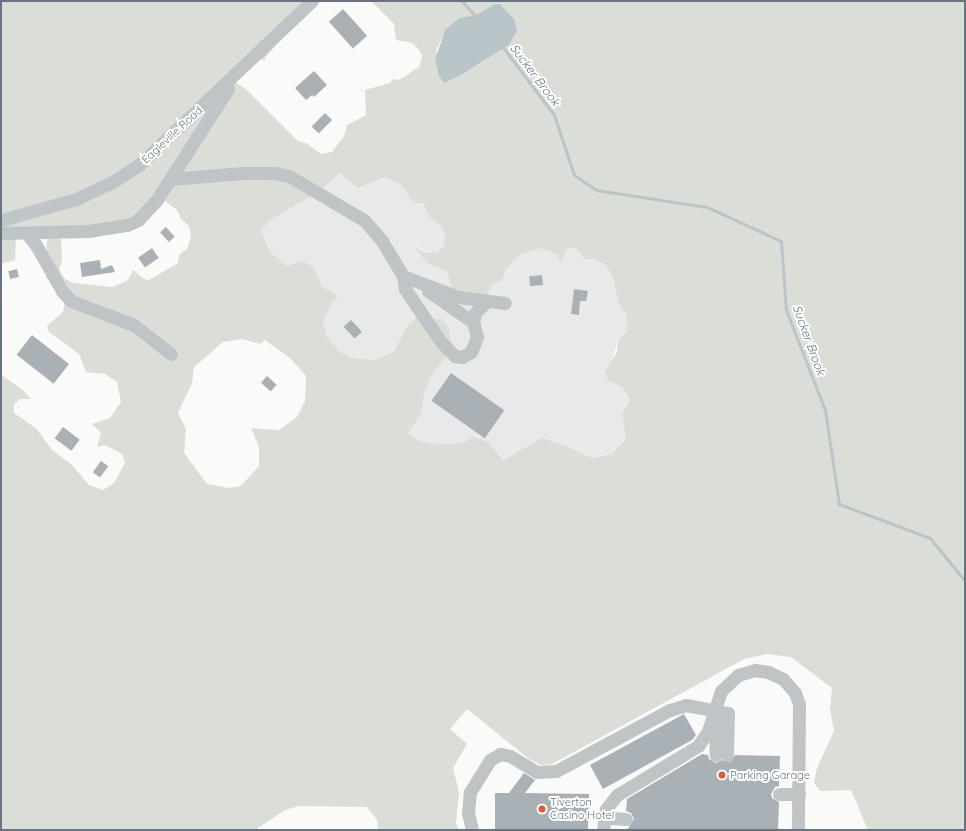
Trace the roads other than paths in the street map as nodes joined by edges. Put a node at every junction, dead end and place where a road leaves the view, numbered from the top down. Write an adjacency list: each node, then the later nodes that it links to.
1 (312, 1): 2 (street, Eagleville Road)
2 (240, 70): 3 (street); 4 (street, Eagleville Road)
3 (170, 179): 6 (street); 7 (street)
4 (1, 220)
5 (1, 232): 6 (street)
6 (27, 234): 12 (street)
7 (403, 276): 8 (street); 11 (street)
8 (420, 284): 9 (street); 11 (street)
9 (487, 301): 10 (street); 11 (street)
10 (505, 303)
11 (473, 322)
12 (171, 354)
13 (714, 711): 14 (street); 16 (street); 17 (street); 20 (street)
14 (722, 755)
15 (779, 794): 16 (street)
16 (799, 794): 22 (street)
17 (617, 796): 19 (street); 21 (street)
18 (626, 819): 19 (street)
19 (612, 824)
20 (472, 830)
21 (603, 830)
22 (798, 830)

